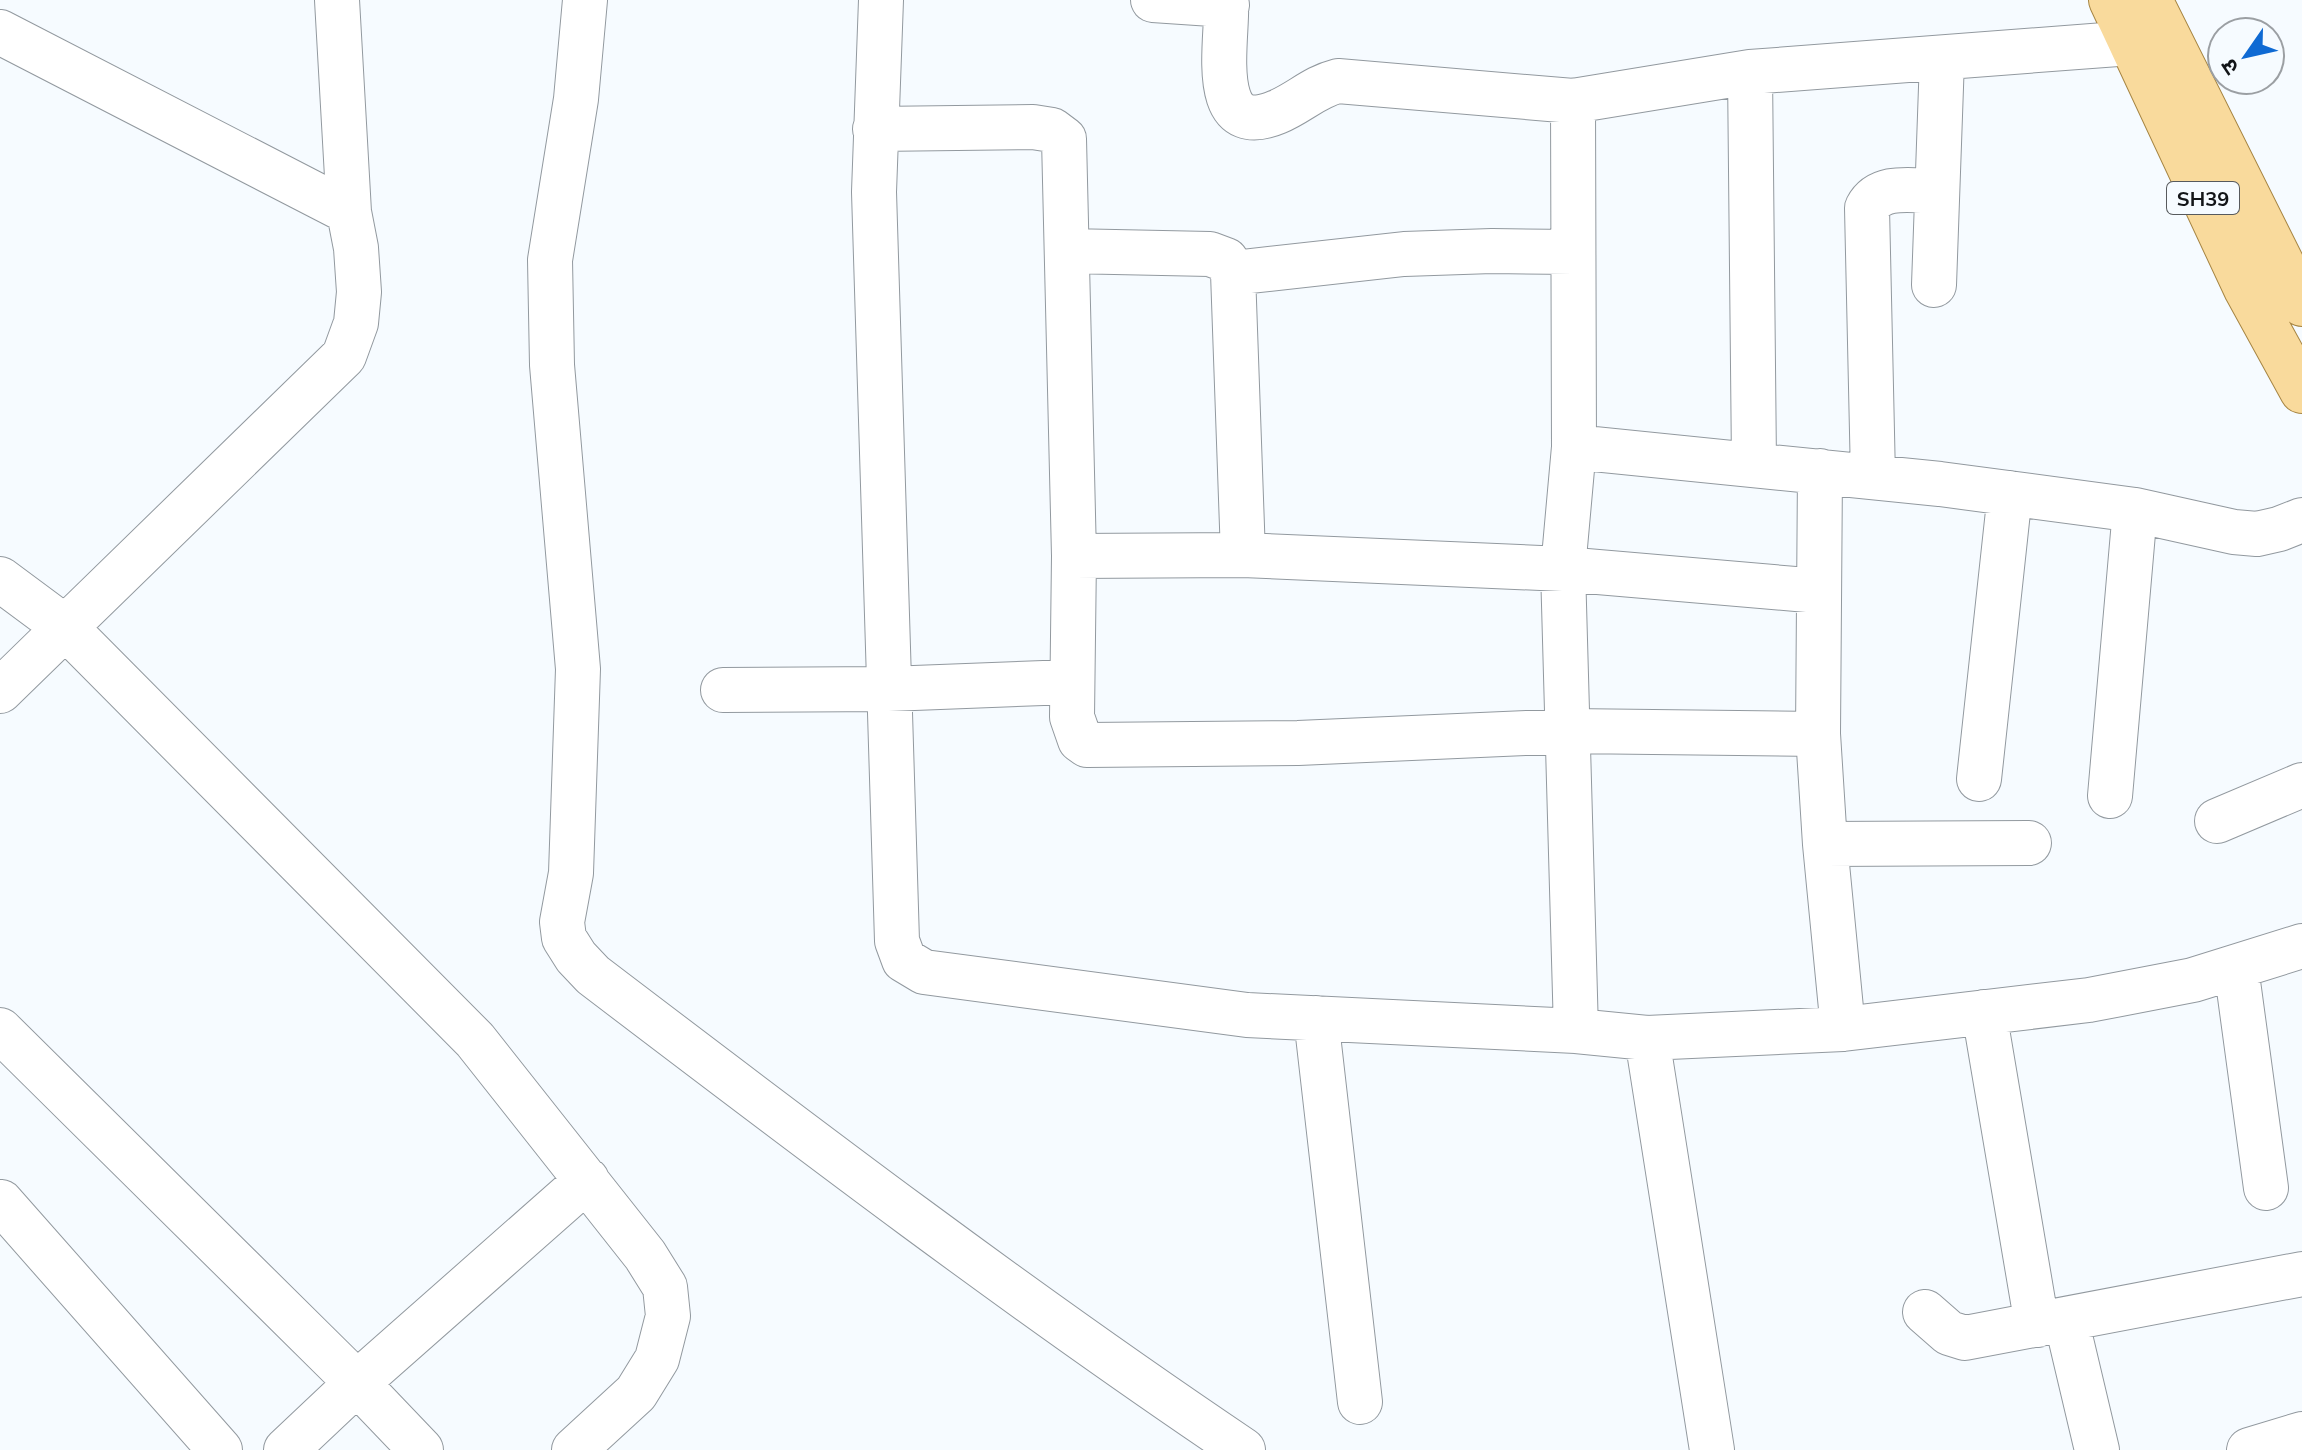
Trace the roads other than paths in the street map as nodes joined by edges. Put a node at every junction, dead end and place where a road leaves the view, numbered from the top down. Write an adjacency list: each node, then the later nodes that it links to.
1 (337, 0): 15 (street)
2 (585, 0): 68 (street)
3 (881, 0): 13 (street)
4 (1153, 0): 7 (street)
5 (2111, 0): 9 (main road, SH39)
6 (2150, 0): 19 (main road, SH39)
7 (1227, 3): 12 (street)
8 (0, 32): 15 (street)
9 (2131, 43): 10 (street); 21 (main road, SH39)
10 (1942, 59): 11 (street); 14 (street)
11 (1750, 72): 12 (street); 23 (street)
12 (1573, 101): 17 (street)
13 (875, 129): 16 (street); 36 (street)
14 (1937, 191): 20 (street); 25 (street)
15 (349, 212): 34 (street)
16 (1067, 251): 18 (street); 30 (street)
17 (1573, 252): 18 (street); 22 (street)
18 (1233, 273): 29 (street)
19 (2297, 283)
20 (1934, 285)
21 (2302, 391)
22 (1574, 447): 23 (street); 31 (street)
23 (1754, 464): 24 (street)
24 (1820, 471): 25 (street); 33 (street)
25 (1873, 477): 26 (street)
26 (2010, 493): 27 (street); 41 (street)
27 (2135, 510): 28 (street); 43 (street)
28 (2302, 520)
29 (1243, 555): 30 (street); 31 (street)
30 (1074, 556): 35 (street)
31 (1563, 569): 33 (street); 39 (street)
32 (0, 579): 34 (street)
33 (1819, 591): 40 (street)
34 (66, 628): 38 (street); 55 (street)
35 (1071, 682): 36 (street); 39 (street)
36 (888, 689): 37 (street); 50 (street)
37 (723, 690)
38 (0, 691)
39 (1569, 731): 40 (street); 53 (street)
40 (1818, 734): 46 (street)
41 (1979, 779)
42 (2302, 785): 44 (street)
43 (2110, 796)
44 (2217, 821)
45 (2029, 843): 46 (street)
46 (1825, 844): 51 (street)
47 (2302, 946): 48 (street)
48 (2236, 967): 49 (street); 56 (street)
49 (1984, 1012): 51 (street); 60 (street)
50 (1316, 1018): 53 (street); 62 (street)
51 (1843, 1029): 54 (street)
52 (0, 1030): 61 (street)
53 (1576, 1031): 54 (street)
54 (1647, 1038): 69 (street)
55 (587, 1180): 61 (street); 67 (street)
56 (2266, 1188)
57 (0, 1202): 64 (street)
58 (2300, 1282): 60 (street)
59 (1925, 1312): 60 (street)
60 (2051, 1322): 70 (street)
61 (357, 1383): 65 (street); 66 (street)
62 (1360, 1402)
63 (2302, 1434): 71 (street)
64 (220, 1450)
65 (286, 1450)
66 (421, 1450)
67 (574, 1450)
68 (1243, 1450)
69 (1712, 1450)
70 (2097, 1450)
71 (2249, 1450)

